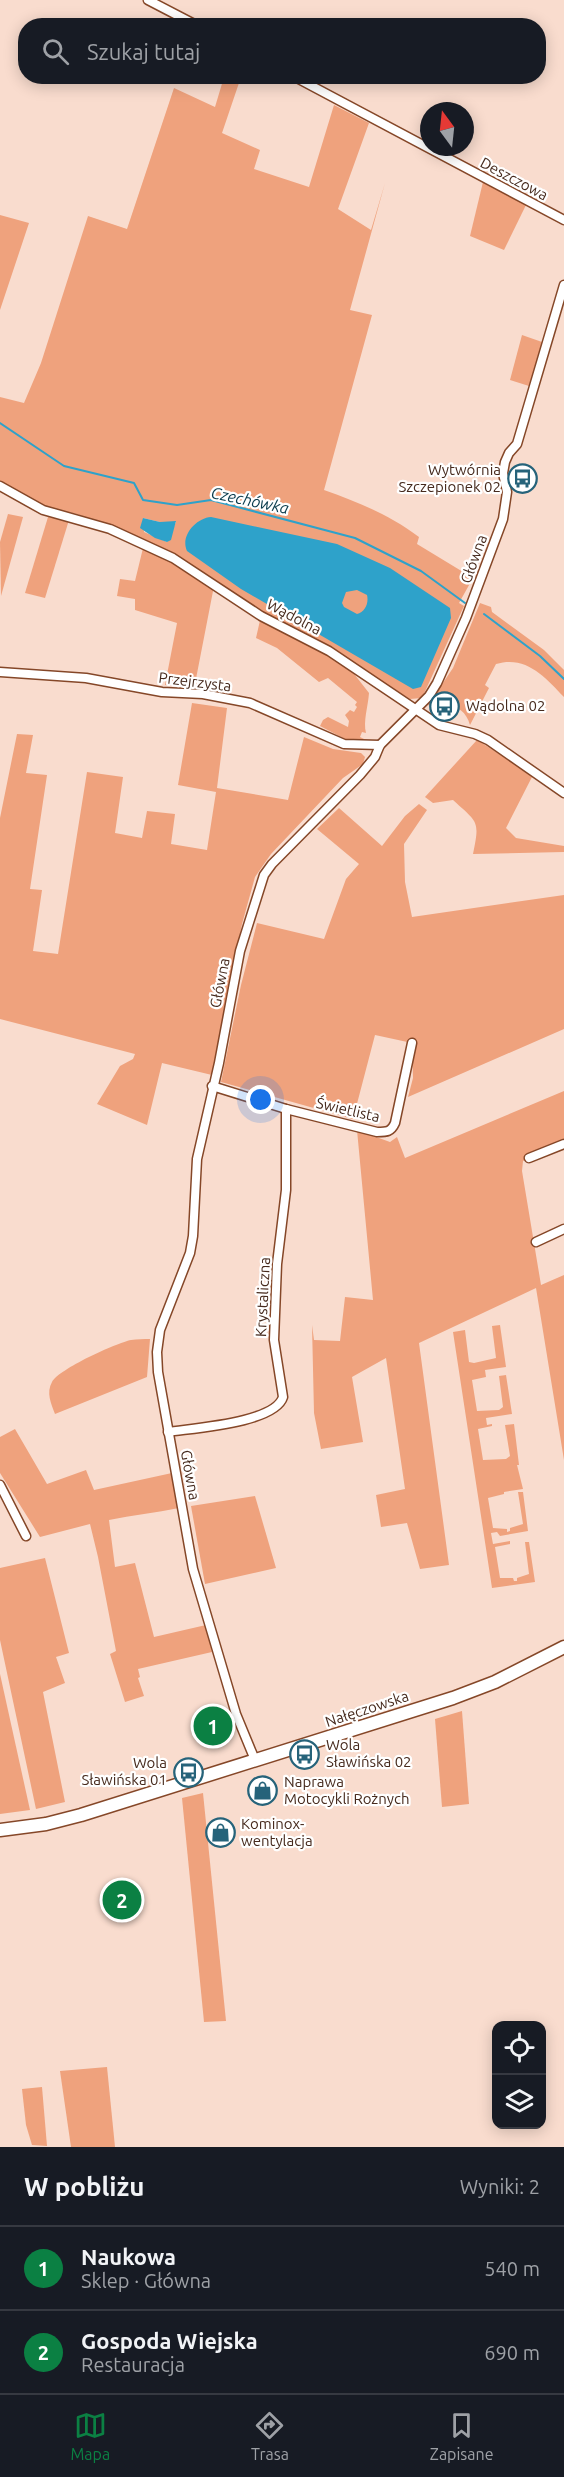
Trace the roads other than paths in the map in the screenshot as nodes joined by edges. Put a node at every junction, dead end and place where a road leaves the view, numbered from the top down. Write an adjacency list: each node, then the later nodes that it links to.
1 (148, 0): 2 (street)
2 (183, 18)
3 (307, 84): 4 (street, Deszczowa)
4 (564, 220)
5 (564, 285): 8 (street, Główna)
6 (0, 486): 8 (street, Wądolna)
7 (0, 672): 9 (street, Przejrzysta)
8 (416, 710): 9 (street, Główna); 10 (street, Wądolna)
9 (380, 745): 12 (street, Główna)
10 (564, 793)
11 (412, 1043): 13 (street, Świetlista)
12 (213, 1086): 13 (street, Świetlista); 18 (street, Główna)
13 (286, 1109): 18 (street, Krystaliczna)
14 (564, 1144): 15 (street)
15 (530, 1158)
16 (564, 1229): 17 (street)
17 (536, 1242)
18 (168, 1432): 22 (street, Główna)
19 (0, 1485): 20 (street)
20 (26, 1536)
21 (564, 1647): 22 (main road, Nałęczowska)
22 (255, 1760): 23 (main road, Nałęczowska)
23 (0, 1830)

